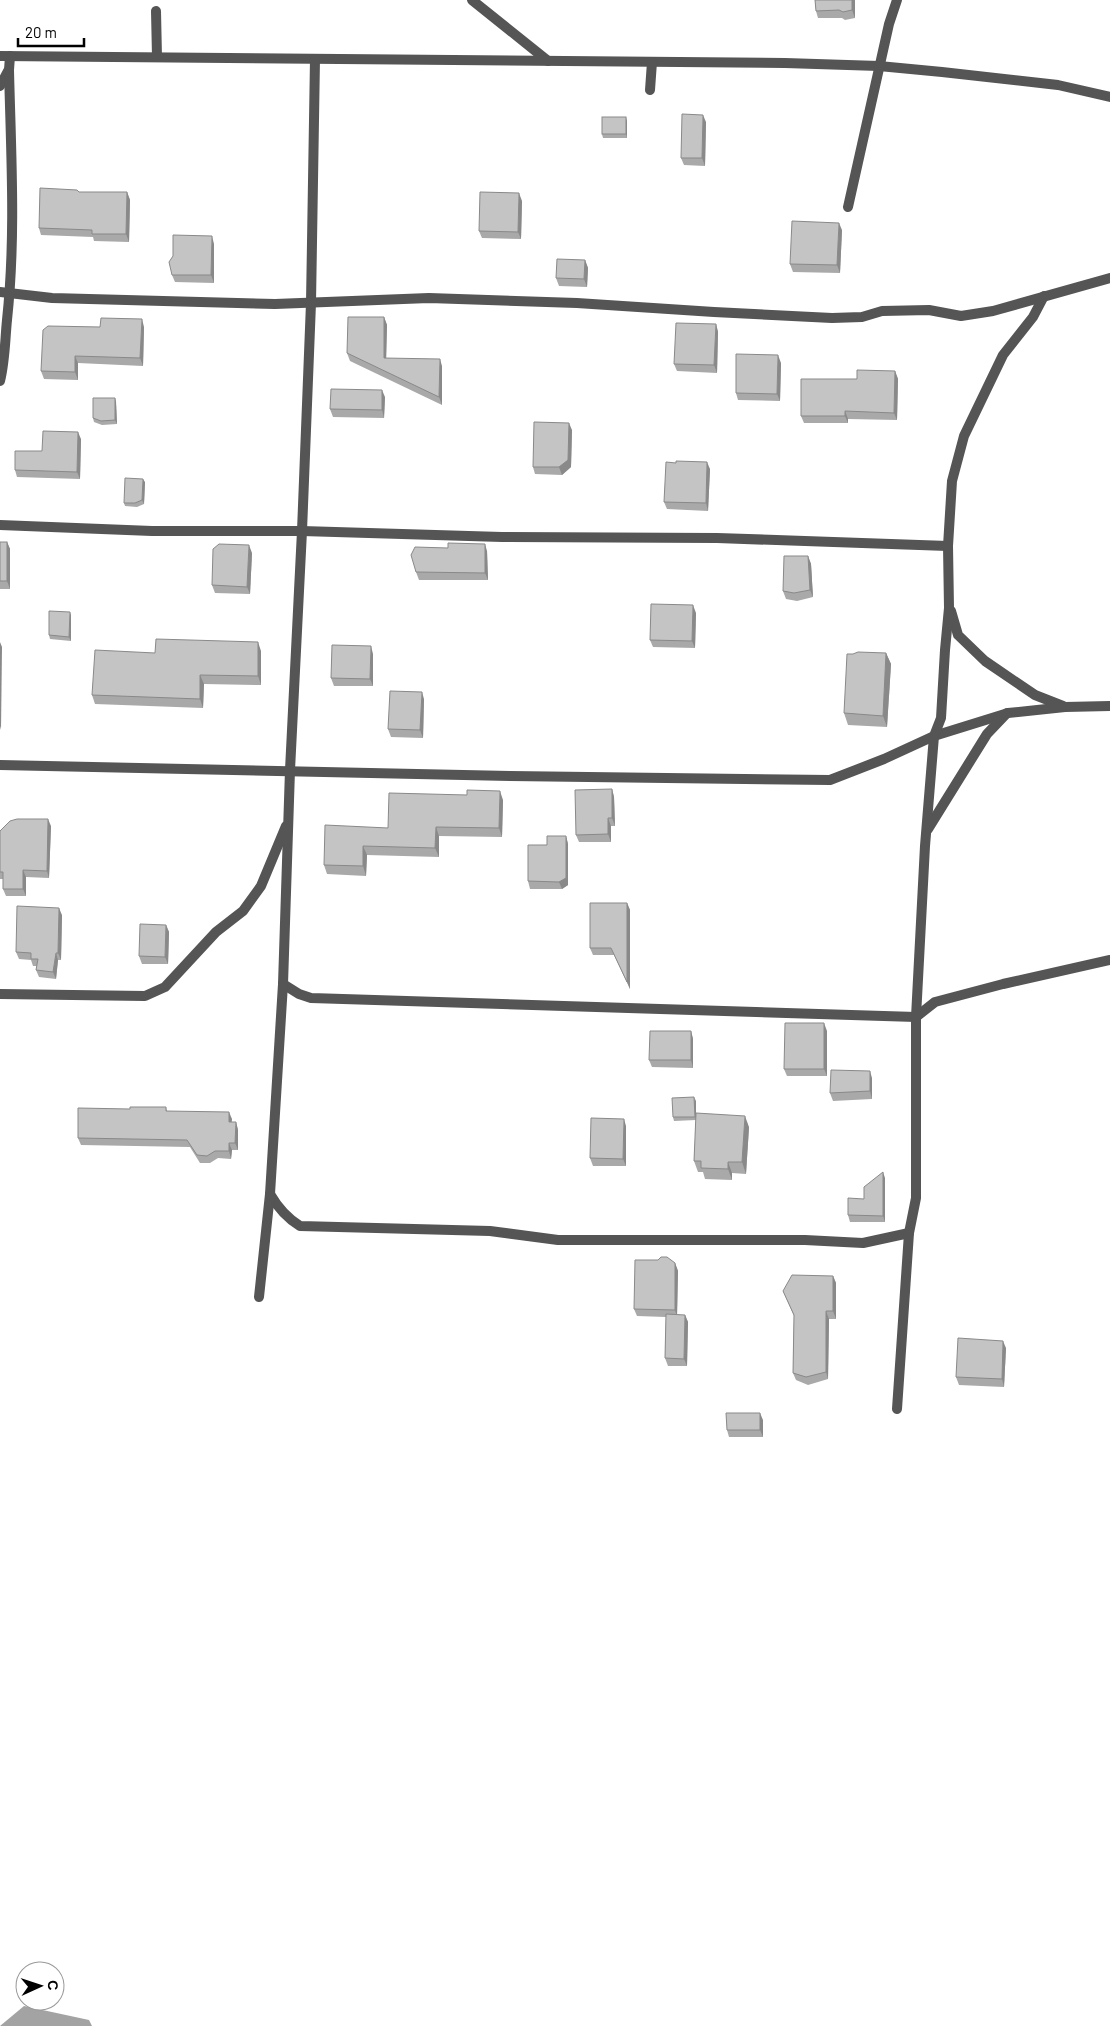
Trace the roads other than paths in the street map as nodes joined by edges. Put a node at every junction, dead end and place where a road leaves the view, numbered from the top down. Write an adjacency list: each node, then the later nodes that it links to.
1 (472, 0): 7 (street)
2 (897, 0): 9 (street)
3 (156, 11): 5 (street)
4 (5, 56): 5 (street); 10 (street)
5 (157, 57): 6 (street)
6 (315, 59): 7 (street); 18 (street)
7 (548, 61): 8 (street)
8 (652, 62): 9 (street); 12 (street)
9 (879, 66): 13 (street); 14 (street)
10 (9, 70): 11 (street); 16 (street)
11 (0, 86)
12 (650, 90)
13 (1110, 97)
14 (848, 206)
15 (1110, 278): 17 (street)
16 (5, 292): 18 (street); 19 (street)
17 (1044, 296): 18 (street); 23 (street)
18 (311, 302): 22 (street)
19 (0, 381)
20 (0, 516): 21 (street)
21 (0, 525): 22 (street)
22 (302, 531): 23 (street); 30 (street)
23 (948, 546): 24 (street)
24 (950, 608): 26 (street); 28 (street)
25 (1110, 706): 26 (street)
26 (1065, 707): 27 (street)
27 (1008, 713): 28 (street); 32 (street)
28 (934, 736): 30 (street); 32 (street)
29 (0, 765): 30 (street)
30 (290, 770): 31 (street)
31 (289, 818): 34 (street); 35 (street)
32 (926, 832): 36 (street)
33 (1110, 960): 36 (street)
34 (283, 984): 36 (street); 37 (street)
35 (0, 994)
36 (916, 1017): 38 (street)
37 (270, 1194): 38 (street); 39 (street)
38 (909, 1233): 40 (street)
39 (259, 1297)
40 (897, 1409)

